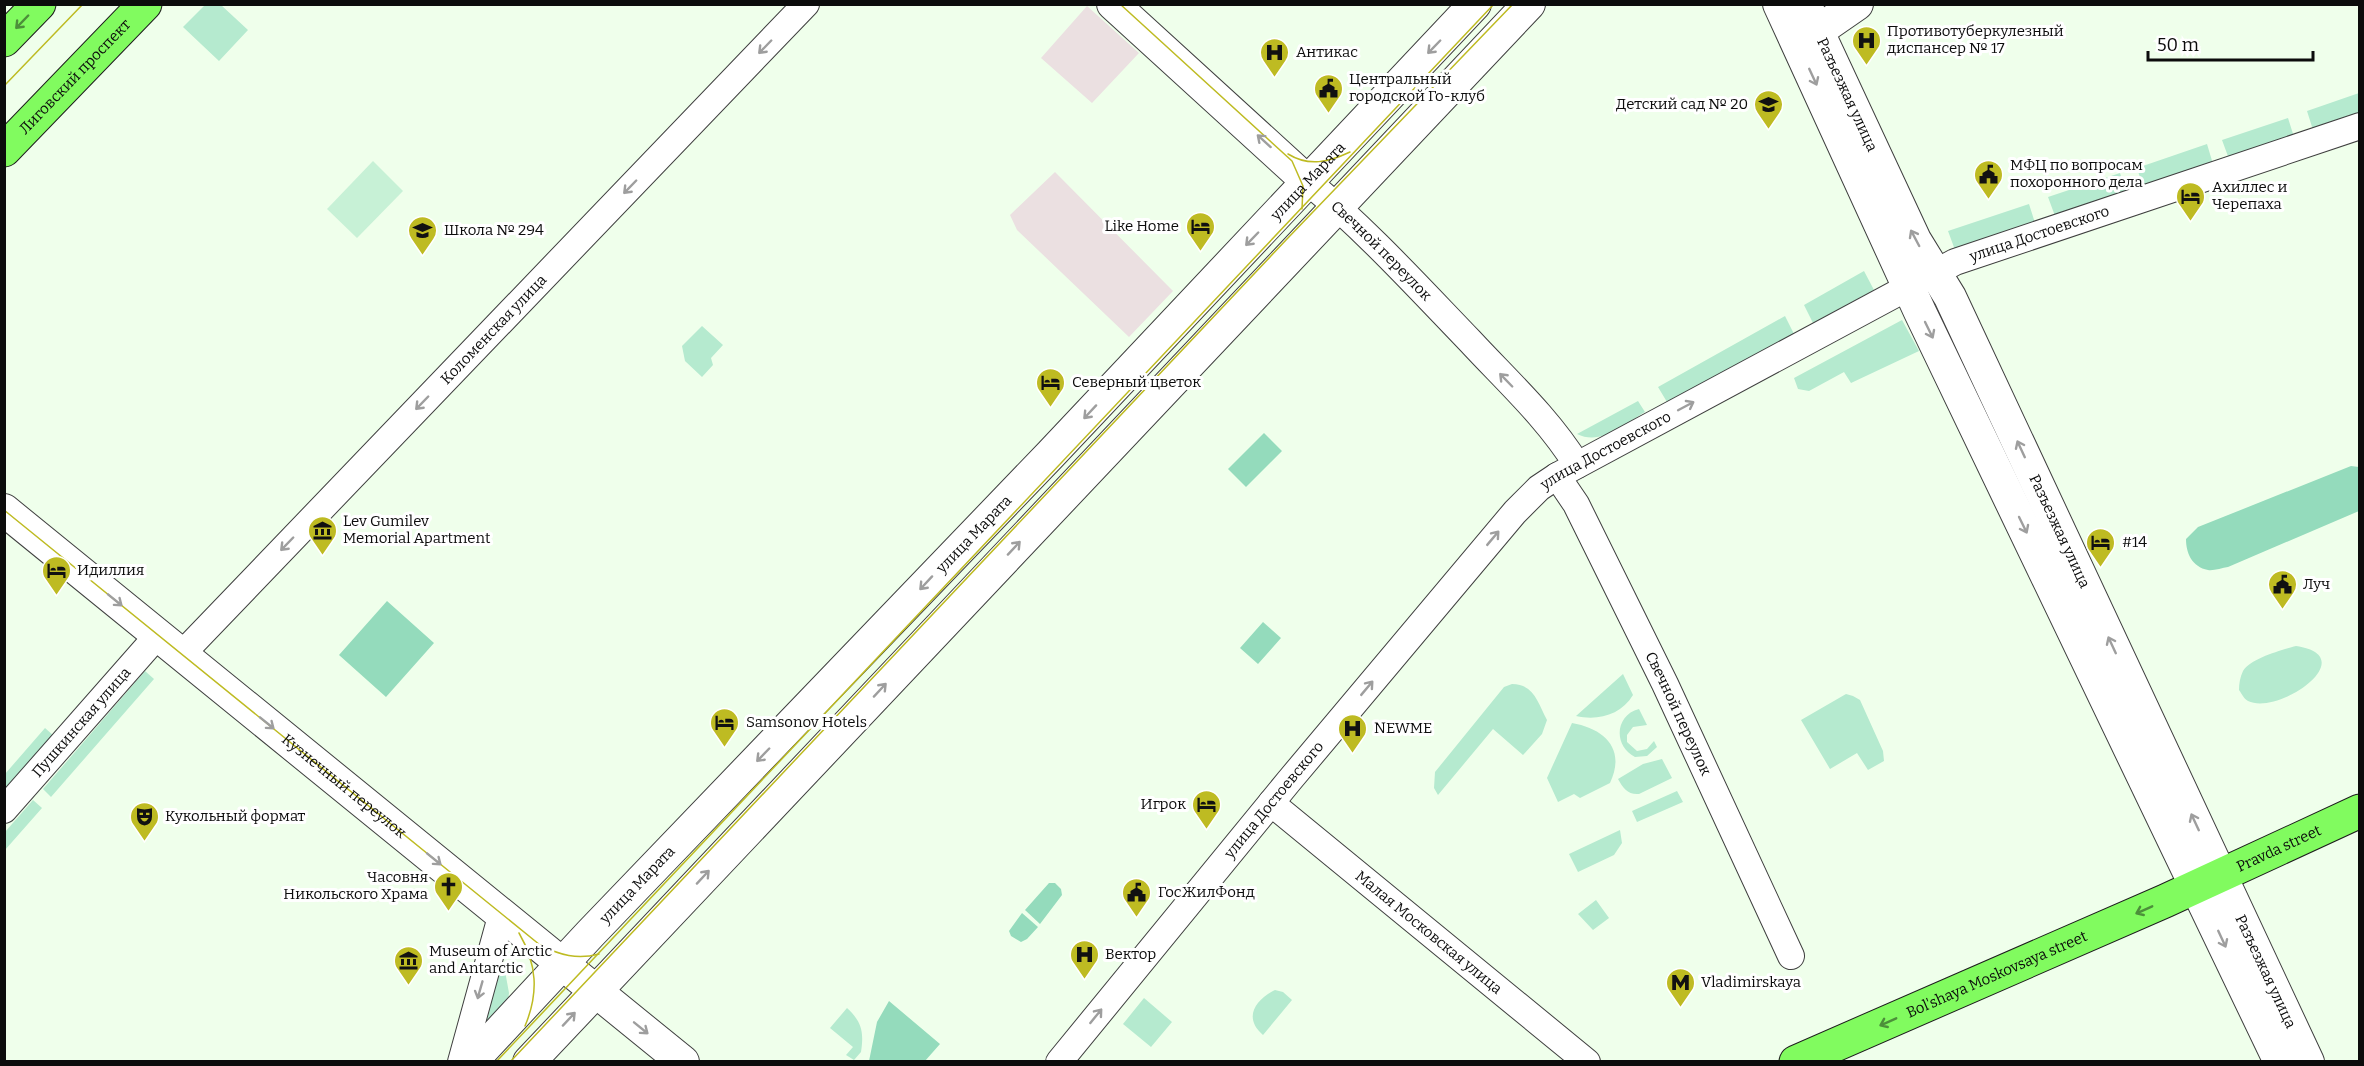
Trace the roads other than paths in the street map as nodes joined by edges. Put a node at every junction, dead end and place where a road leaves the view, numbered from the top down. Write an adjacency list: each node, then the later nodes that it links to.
1 (39, 4): 10 (main road, one-way to 10)
2 (145, 4): 12 (main road, Лиговский проспект)
3 (806, 4): 18 (street, Коломенская улица, one-way to 18)
4 (1113, 4): 13 (street, Свечной переулок, one-way to 4)
5 (1475, 4): 13 (street, улица Марата, one-way to 13)
6 (1529, 4): 14 (street)
7 (1779, 4): 9 (street, Разъезжая улица)
8 (1857, 4): 9 (street)
9 (1806, 25): 15 (street, Разъезжая улица)
10 (4, 40)
11 (2360, 126): 15 (street, улица Достоевского)
12 (4, 150)
13 (1307, 181): 14 (street, Свечной переулок); 25 (street, улица Марата, one-way to 25)
14 (1337, 207): 16 (street, Свечной переулок, one-way to 14); 26 (street, one-way to 14)
15 (1922, 279): 16 (street, улица Достоевского, one-way to 15); 22 (street, Разъезжая улица)
16 (1567, 471): 19 (street, улица Достоевского, one-way to 16); 24 (street, Свечной переулок)
17 (4, 510): 18 (street, Кузнечный переулок, one-way to 18)
18 (170, 644): 20 (street, Пушкинская улица); 23 (street, Кузнечный переулок, one-way to 23)
19 (1271, 803): 31 (street, улица Достоевского, one-way to 19); 32 (street, Малая Московская улица)
20 (4, 810)
21 (2360, 812): 22 (main road, Pravda street)
22 (2208, 880): 33 (main road, Bol'shaya Moskovsaya street, one-way to 33); 34 (street, Разъезжая улица, one-way to 34); 35 (street, Разъезжая улица)
23 (502, 913): 25 (street, Кузнечный переулок); 27 (street, one-way to 27)
24 (1791, 956)
25 (563, 964): 26 (street, Кузнечный переулок); 28 (street, улица Марата)
26 (596, 991): 29 (street, one-way to 26); 30 (street, Кузнечный переулок, one-way to 30)
27 (461, 1062)
28 (471, 1062)
29 (529, 1062)
30 (683, 1062)
31 (1059, 1062)
32 (1587, 1062)
33 (1796, 1062)
34 (2280, 1062)
35 (2308, 1062)

